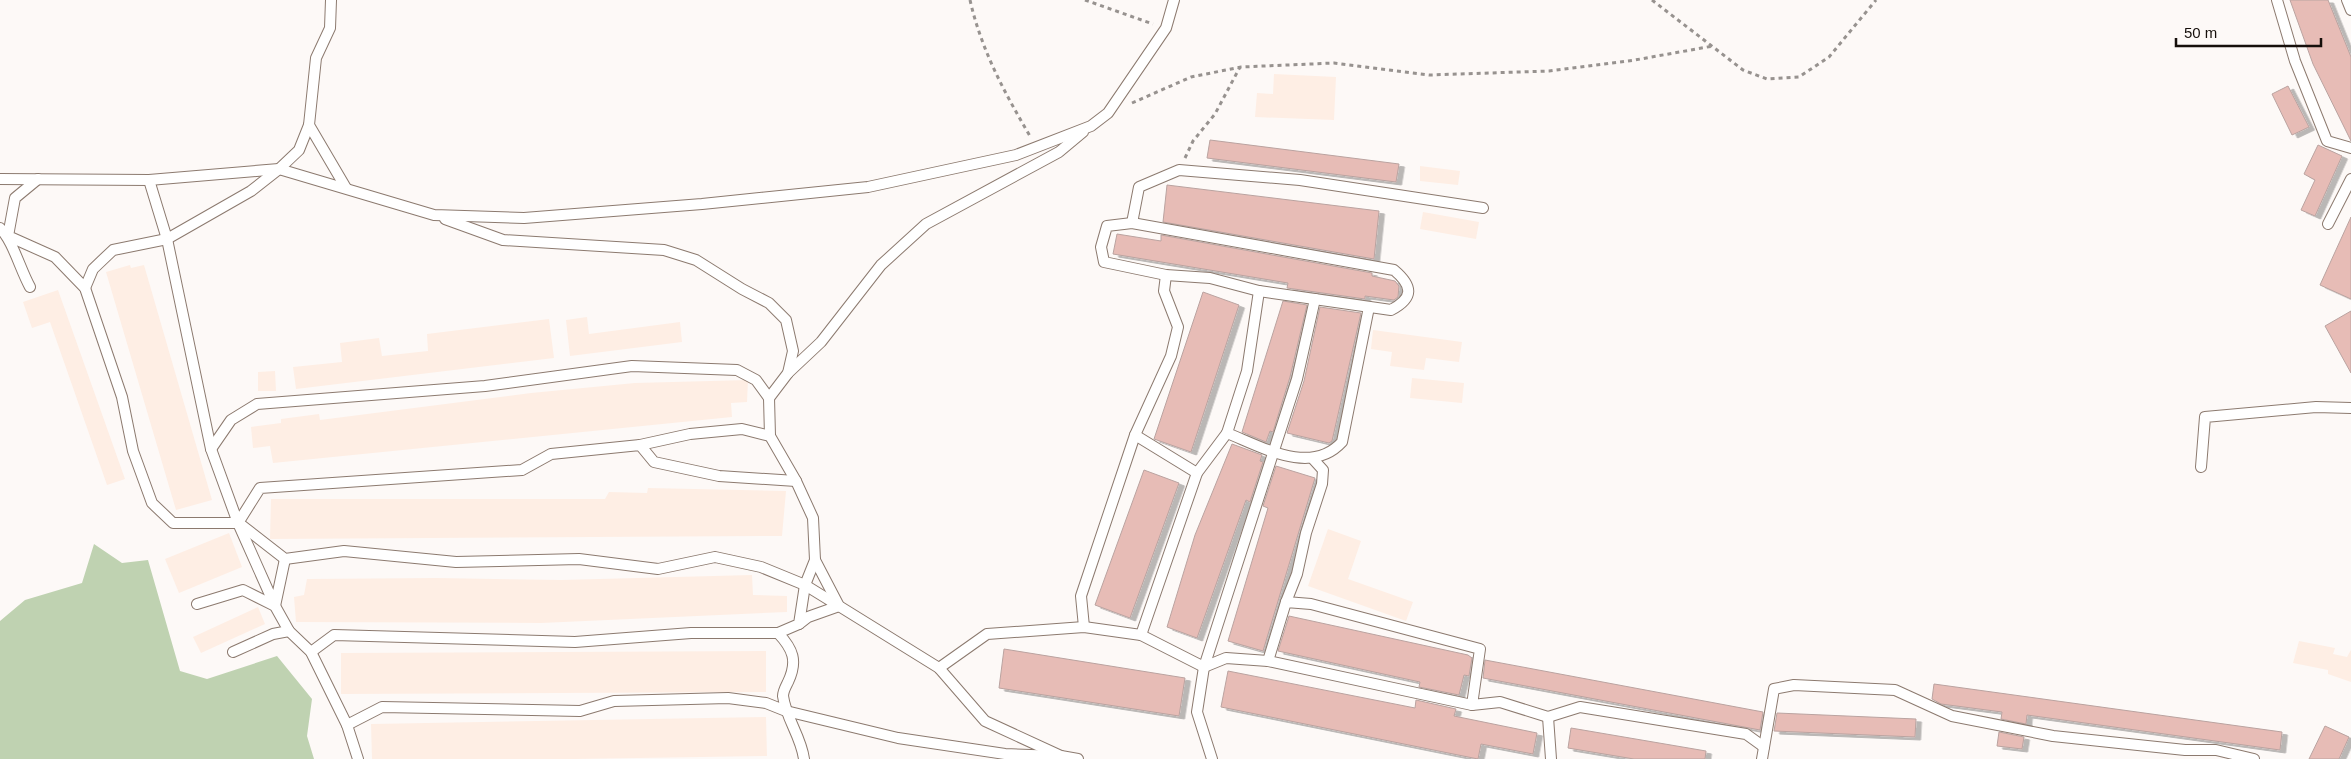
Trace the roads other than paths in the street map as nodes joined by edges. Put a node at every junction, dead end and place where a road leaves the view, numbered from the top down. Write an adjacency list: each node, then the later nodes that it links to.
1 (331, 0): 6 (lane)
2 (1174, 0): 7 (lane)
3 (2277, 0): 8 (lane)
4 (2347, 0): 5 (lane)
5 (2351, 10)
6 (309, 125): 9 (lane); 14 (lane)
7 (1091, 126): 16 (lane); 28 (lane)
8 (2351, 148)
9 (279, 169): 13 (lane); 14 (lane); 21 (lane)
10 (0, 178): 11 (lane)
11 (38, 179): 13 (lane); 20 (lane)
12 (2351, 179): 18 (lane)
13 (149, 180): 21 (lane)
14 (346, 188): 16 (lane)
15 (1483, 208): 17 (lane)
16 (434, 215): 28 (lane)
17 (1132, 223): 22 (lane); 27 (lane)
18 (2328, 224)
19 (0, 228): 20 (lane)
20 (8, 236): 23 (lane); 24 (lane)
21 (167, 239): 24 (lane); 35 (lane)
22 (1166, 275): 25 (lane); 32 (lane)
23 (30, 287)
24 (85, 288): 41 (lane)
25 (1259, 291): 26 (lane); 31 (lane)
26 (1315, 299): 27 (lane); 36 (lane)
27 (1369, 307): 37 (lane)
28 (788, 373): 29 (lane)
29 (769, 398): 33 (lane); 35 (lane)
30 (2351, 408): 38 (lane)
31 (1226, 433): 36 (lane); 39 (lane)
32 (1135, 435): 39 (lane); 50 (lane)
33 (770, 436): 34 (lane); 40 (lane)
34 (640, 445): 40 (lane); 41 (lane)
35 (211, 449): 41 (lane)
36 (1274, 451): 37 (lane); 57 (lane)
37 (1313, 458): 45 (lane)
38 (2201, 467)
39 (1197, 473): 53 (lane)
40 (796, 481): 43 (lane)
41 (238, 523): 42 (lane); 47 (lane)
42 (286, 559): 44 (lane); 47 (lane)
43 (815, 560): 44 (lane); 48 (lane)
44 (805, 585): 48 (lane); 49 (lane)
45 (1286, 602): 56 (lane); 59 (lane)
46 (198, 604): 47 (lane)
47 (275, 606): 51 (lane)
48 (839, 606): 49 (lane); 58 (lane)
49 (799, 624): 52 (lane)
50 (1084, 627): 53 (lane); 58 (lane)
51 (289, 631): 54 (lane); 55 (lane)
52 (778, 633): 55 (lane); 60 (lane)
53 (1141, 635): 57 (lane)
54 (233, 652)
55 (311, 652): 62 (lane)
56 (1268, 661): 57 (lane); 59 (lane)
57 (1204, 667): 69 (lane)
58 (939, 668): 65 (lane)
59 (1472, 705): 61 (lane)
60 (786, 710): 62 (lane); 65 (lane); 67 (lane)
61 (1548, 717): 63 (lane); 70 (lane)
62 (347, 725): 66 (lane)
63 (1764, 747): 64 (lane); 71 (lane)
64 (2186, 755): 72 (lane)
65 (1061, 756): 68 (lane)
66 (358, 759)
67 (804, 759)
68 (1078, 759)
69 (1212, 759)
70 (1550, 759)
71 (1762, 759)
72 (2254, 759)

